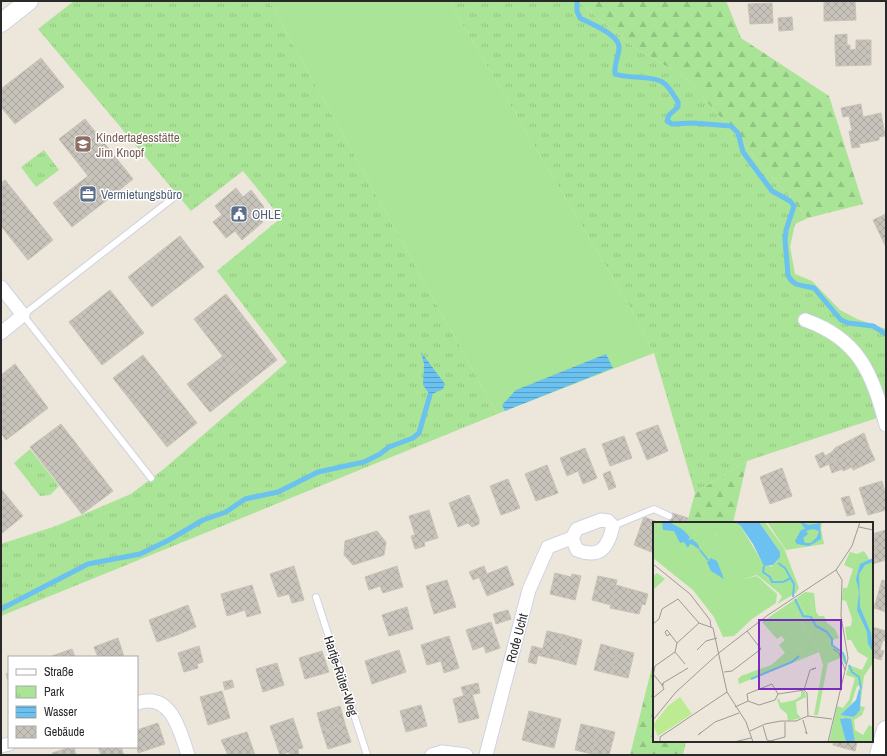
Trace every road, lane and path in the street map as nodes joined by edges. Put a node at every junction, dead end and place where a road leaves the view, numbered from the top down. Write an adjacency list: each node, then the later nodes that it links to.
1 (29, 1): 2 (main road)
2 (1, 23)
3 (177, 195): 5 (lane)
4 (1, 287): 5 (street)
5 (23, 315): 7 (street); 9 (lane)
6 (805, 320): 8 (street)
7 (1, 333)
8 (886, 425)
9 (151, 478)
10 (669, 516): 11 (lane)
11 (613, 526): 12 (street, Rode Ucht); 12 (street)
12 (572, 538): 20 (street, Rode Ucht)
13 (316, 597): 17 (lane, Hartje-Rüter-Weg)
14 (138, 703): 16 (street)
15 (886, 730): 21 (main road)
16 (188, 755)
17 (367, 755)
18 (432, 755): 19 (street)
19 (466, 755)
20 (486, 755)
21 (879, 755)

